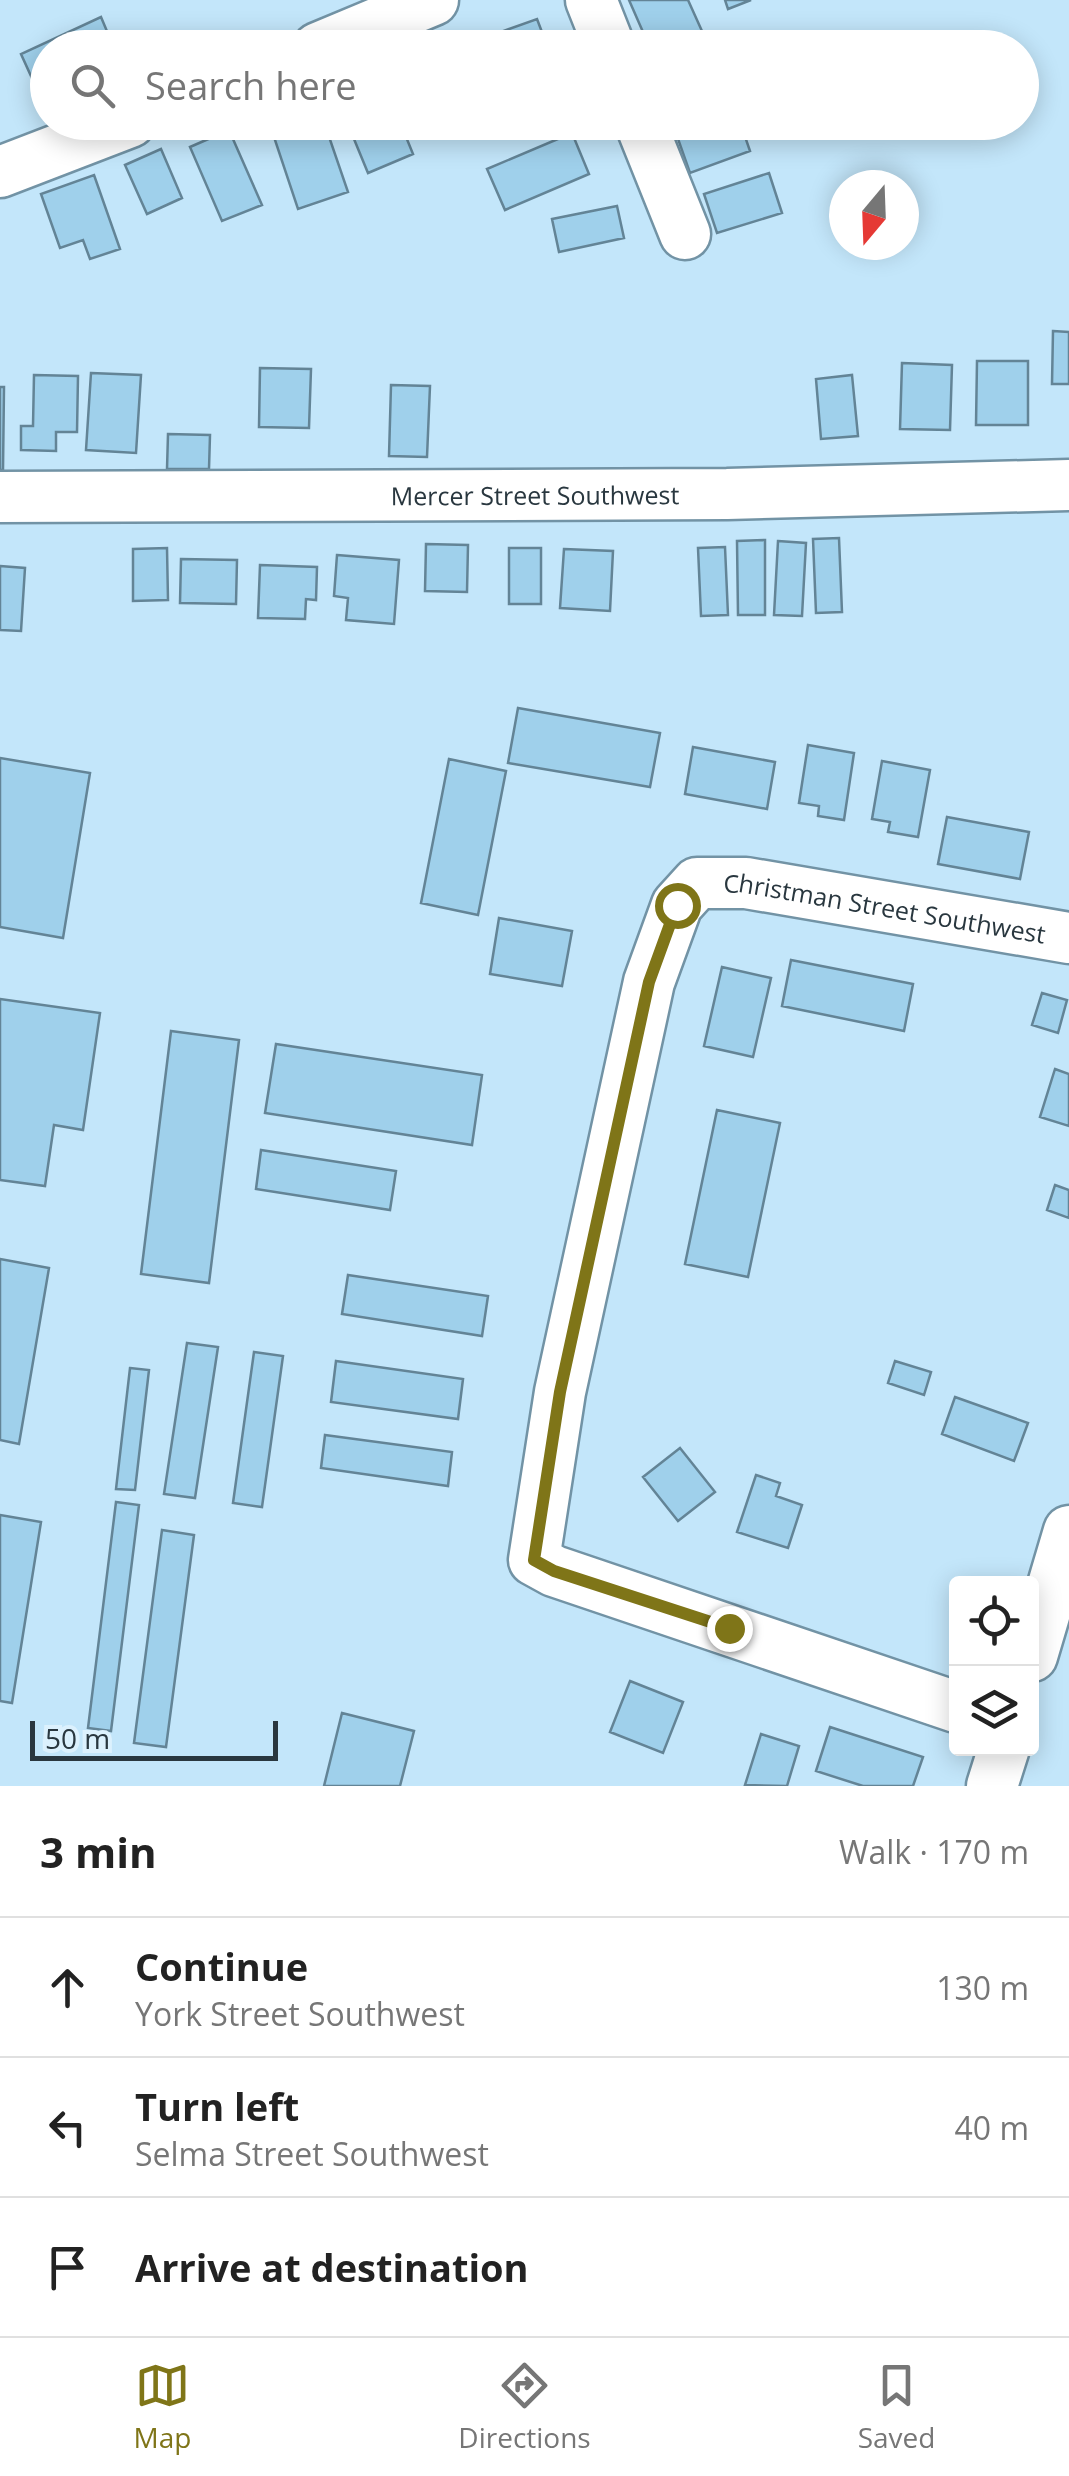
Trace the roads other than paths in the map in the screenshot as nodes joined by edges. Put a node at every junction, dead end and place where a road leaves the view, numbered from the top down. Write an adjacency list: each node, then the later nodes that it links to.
1 (433, 0): 3 (street)
2 (591, 0): 4 (street)
3 (361, 30)
4 (603, 30)
5 (83, 140): 7 (street)
6 (647, 140): 8 (street)
7 (0, 172)
8 (685, 234)
9 (1069, 485): 10 (street, Mercer Street Southwest)
10 (0, 497)
11 (1069, 938): 14 (street, Christman Street Southwest)
12 (1069, 1531): 13 (street)
13 (1039, 1632)
14 (949, 1705)
15 (1001, 1756): 16 (street)
16 (992, 1786)

